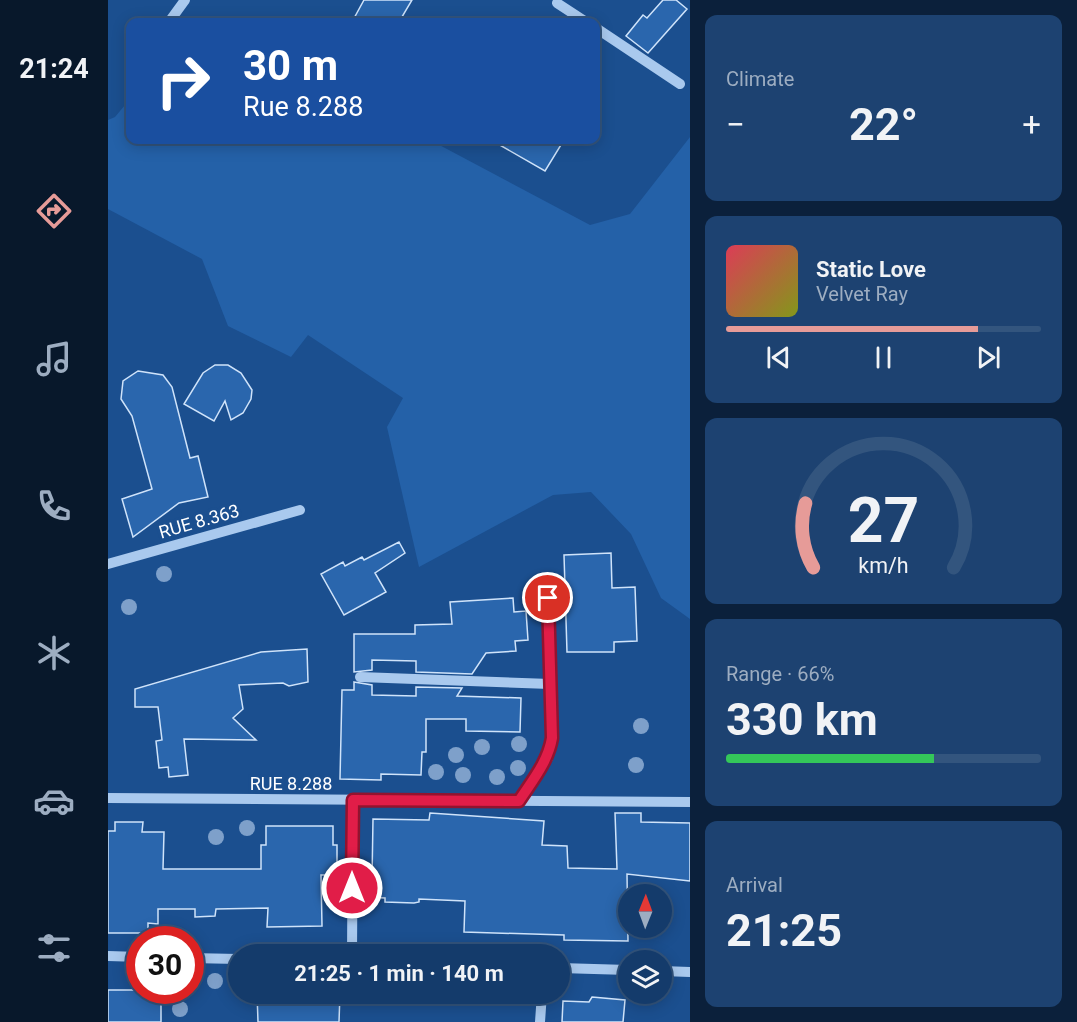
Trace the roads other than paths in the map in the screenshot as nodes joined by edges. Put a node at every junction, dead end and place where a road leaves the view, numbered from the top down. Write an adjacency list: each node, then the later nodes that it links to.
1 (185, 0): 3 (street)
2 (556, 1): 4 (street)
3 (172, 18)
4 (580, 18)
5 (600, 31): 6 (street)
6 (680, 84)
7 (300, 510): 8 (street, RUE 8.363)
8 (108, 564)
9 (548, 598): 11 (street)
10 (360, 677): 11 (street)
11 (550, 684): 14 (street)
12 (108, 798): 13 (street, RUE 8.288)
13 (353, 800): 14 (street, RUE 8.288); 16 (street)
14 (519, 801): 15 (street, RUE 8.288)
15 (690, 802)
16 (352, 944)
17 (108, 956): 18 (street)
18 (126, 957)
19 (204, 958): 20 (street)
20 (228, 959)
21 (570, 968): 22 (street)
22 (618, 970)
23 (672, 971): 24 (street)
24 (690, 972)
25 (541, 1004): 26 (street)
26 (540, 1022)

